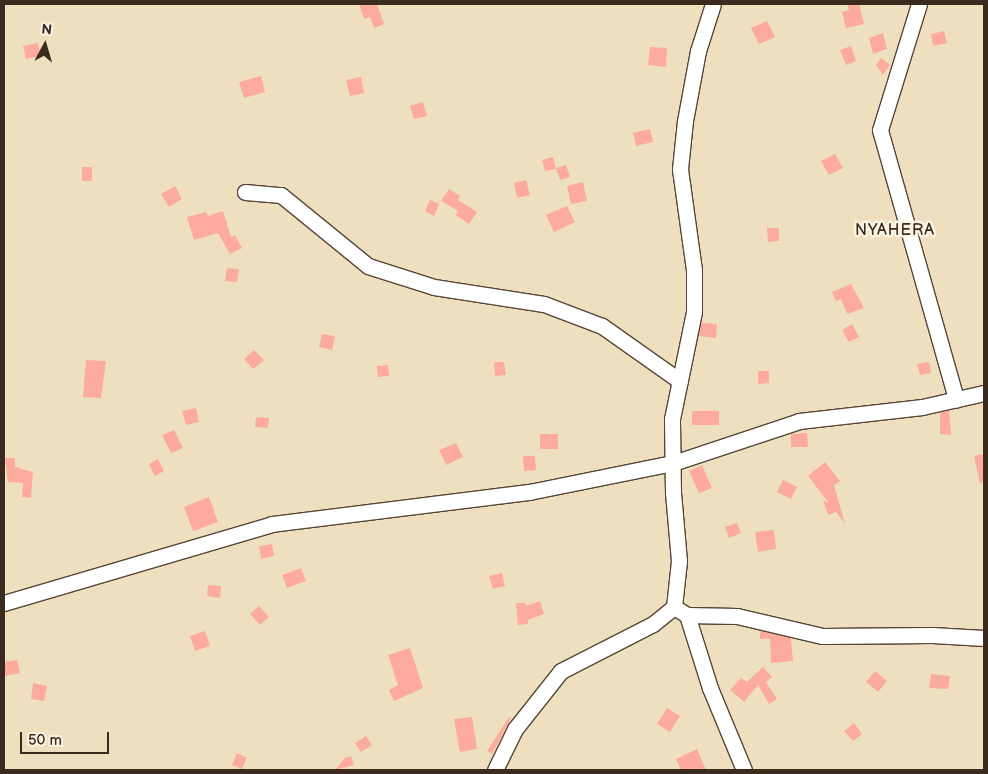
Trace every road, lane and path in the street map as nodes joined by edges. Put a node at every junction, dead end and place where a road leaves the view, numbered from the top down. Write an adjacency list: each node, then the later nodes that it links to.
1 (713, 4): 4 (street)
2 (919, 4): 6 (street)
3 (245, 192): 4 (street)
4 (680, 381): 7 (street)
5 (984, 393): 6 (street)
6 (956, 399): 7 (street)
7 (673, 462): 8 (street); 9 (street)
8 (4, 603)
9 (674, 607): 10 (street); 12 (street)
10 (687, 615): 11 (street); 13 (street)
11 (984, 638)
12 (495, 770)
13 (744, 770)

